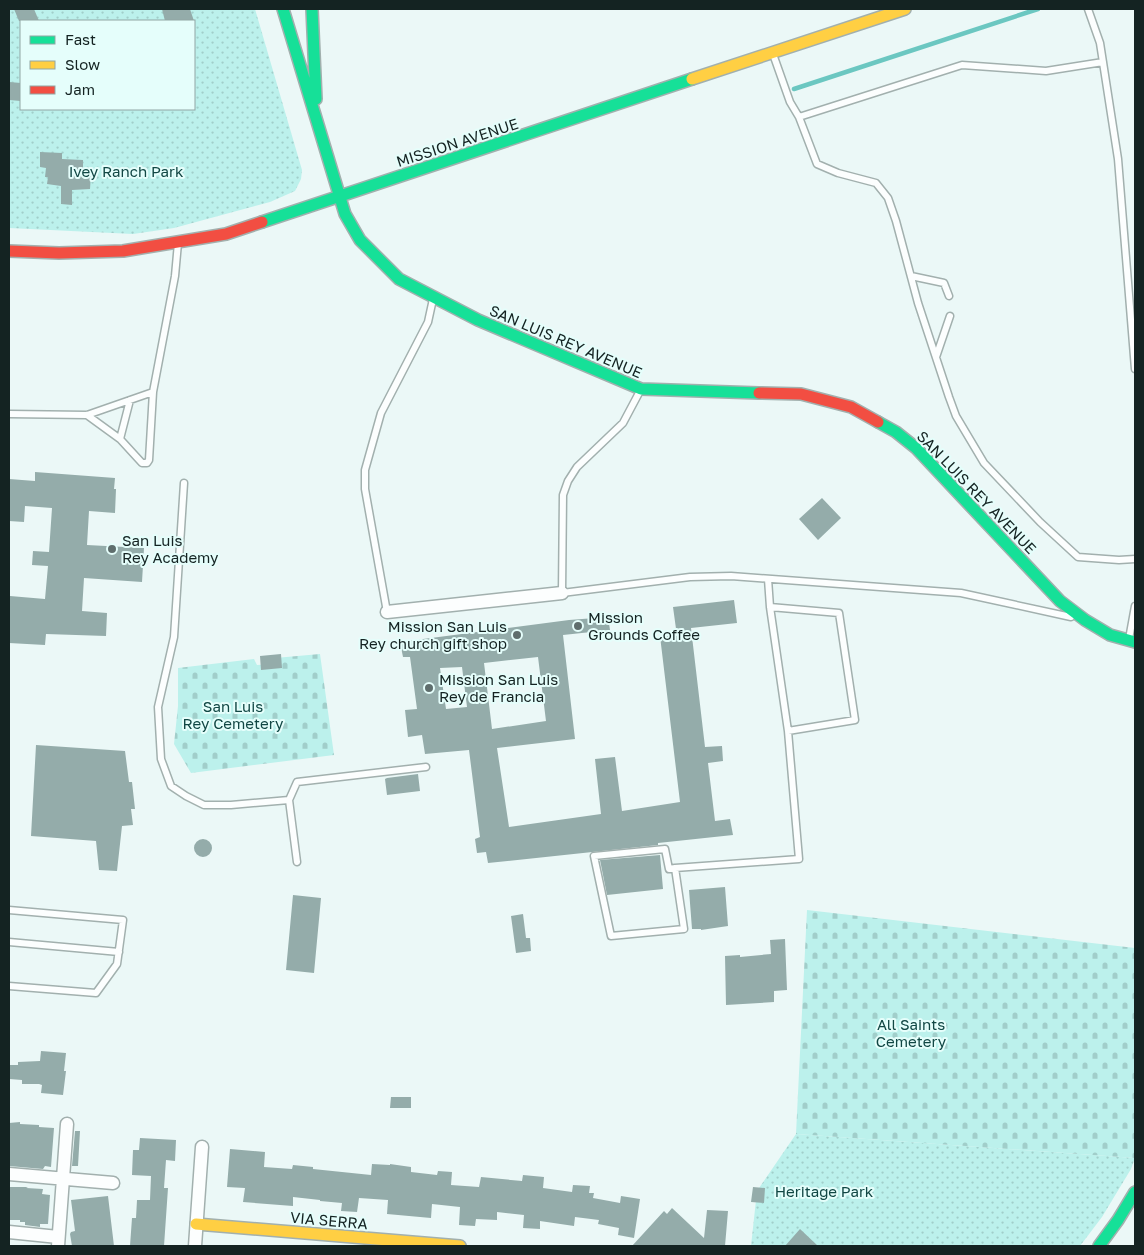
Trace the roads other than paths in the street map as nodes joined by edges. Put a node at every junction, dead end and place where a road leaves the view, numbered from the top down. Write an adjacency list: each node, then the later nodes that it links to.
1 (283, 9): 8 (street)
2 (312, 9): 8 (street)
3 (905, 9): 5 (street, MISSION AVENUE)
4 (1088, 9): 6 (lane)
5 (773, 52): 7 (lane); 9 (street, MISSION AVENUE)
6 (1103, 62): 7 (lane); 17 (lane)
7 (799, 117): 12 (lane)
8 (317, 124): 9 (street, SAN LUIS REY AVENUE)
9 (339, 196): 10 (street, MISSION AVENUE); 13 (street, SAN LUIS REY AVENUE)
10 (178, 242): 11 (street, MISSION AVENUE); 19 (lane)
11 (9, 251)
12 (911, 276): 14 (lane); 16 (lane)
13 (433, 296): 18 (street, SAN LUIS REY AVENUE); 30 (lane)
14 (949, 296)
15 (950, 316): 16 (lane)
16 (936, 356): 25 (lane)
17 (1135, 369)
18 (641, 389): 27 (lane); 31 (street, SAN LUIS REY AVENUE)
19 (154, 392): 20 (lane); 23 (lane)
20 (130, 400): 22 (lane); 23 (lane)
21 (9, 414): 22 (lane)
22 (87, 415): 23 (lane)
23 (120, 438)
24 (184, 483): 35 (lane)
25 (1135, 559)
26 (768, 579): 27 (lane); 29 (lane); 31 (lane)
27 (562, 593): 30 (street)
28 (1135, 606): 32 (lane)
29 (770, 607): 33 (lane); 33 (lane)
30 (387, 612)
31 (1085, 620): 32 (street, SAN LUIS REY AVENUE)
32 (1132, 641)
33 (788, 731): 37 (lane)
34 (426, 767): 35 (lane)
35 (289, 800): 36 (lane)
36 (297, 862)
37 (675, 868): 37 (lane)
38 (9, 910): 40 (lane)
39 (9, 942): 40 (lane)
40 (119, 952): 41 (lane)
41 (9, 986)
42 (67, 1124): 45 (street)
43 (202, 1147): 48 (street)
44 (9, 1174): 45 (street)
45 (62, 1179): 46 (street); 50 (street)
46 (113, 1183)
47 (1135, 1192): 53 (street)
48 (196, 1224): 51 (street); 52 (street, VIA SERRA)
49 (9, 1232): 50 (street)
50 (58, 1242)
51 (195, 1246)
52 (460, 1246)
53 (1099, 1246)

